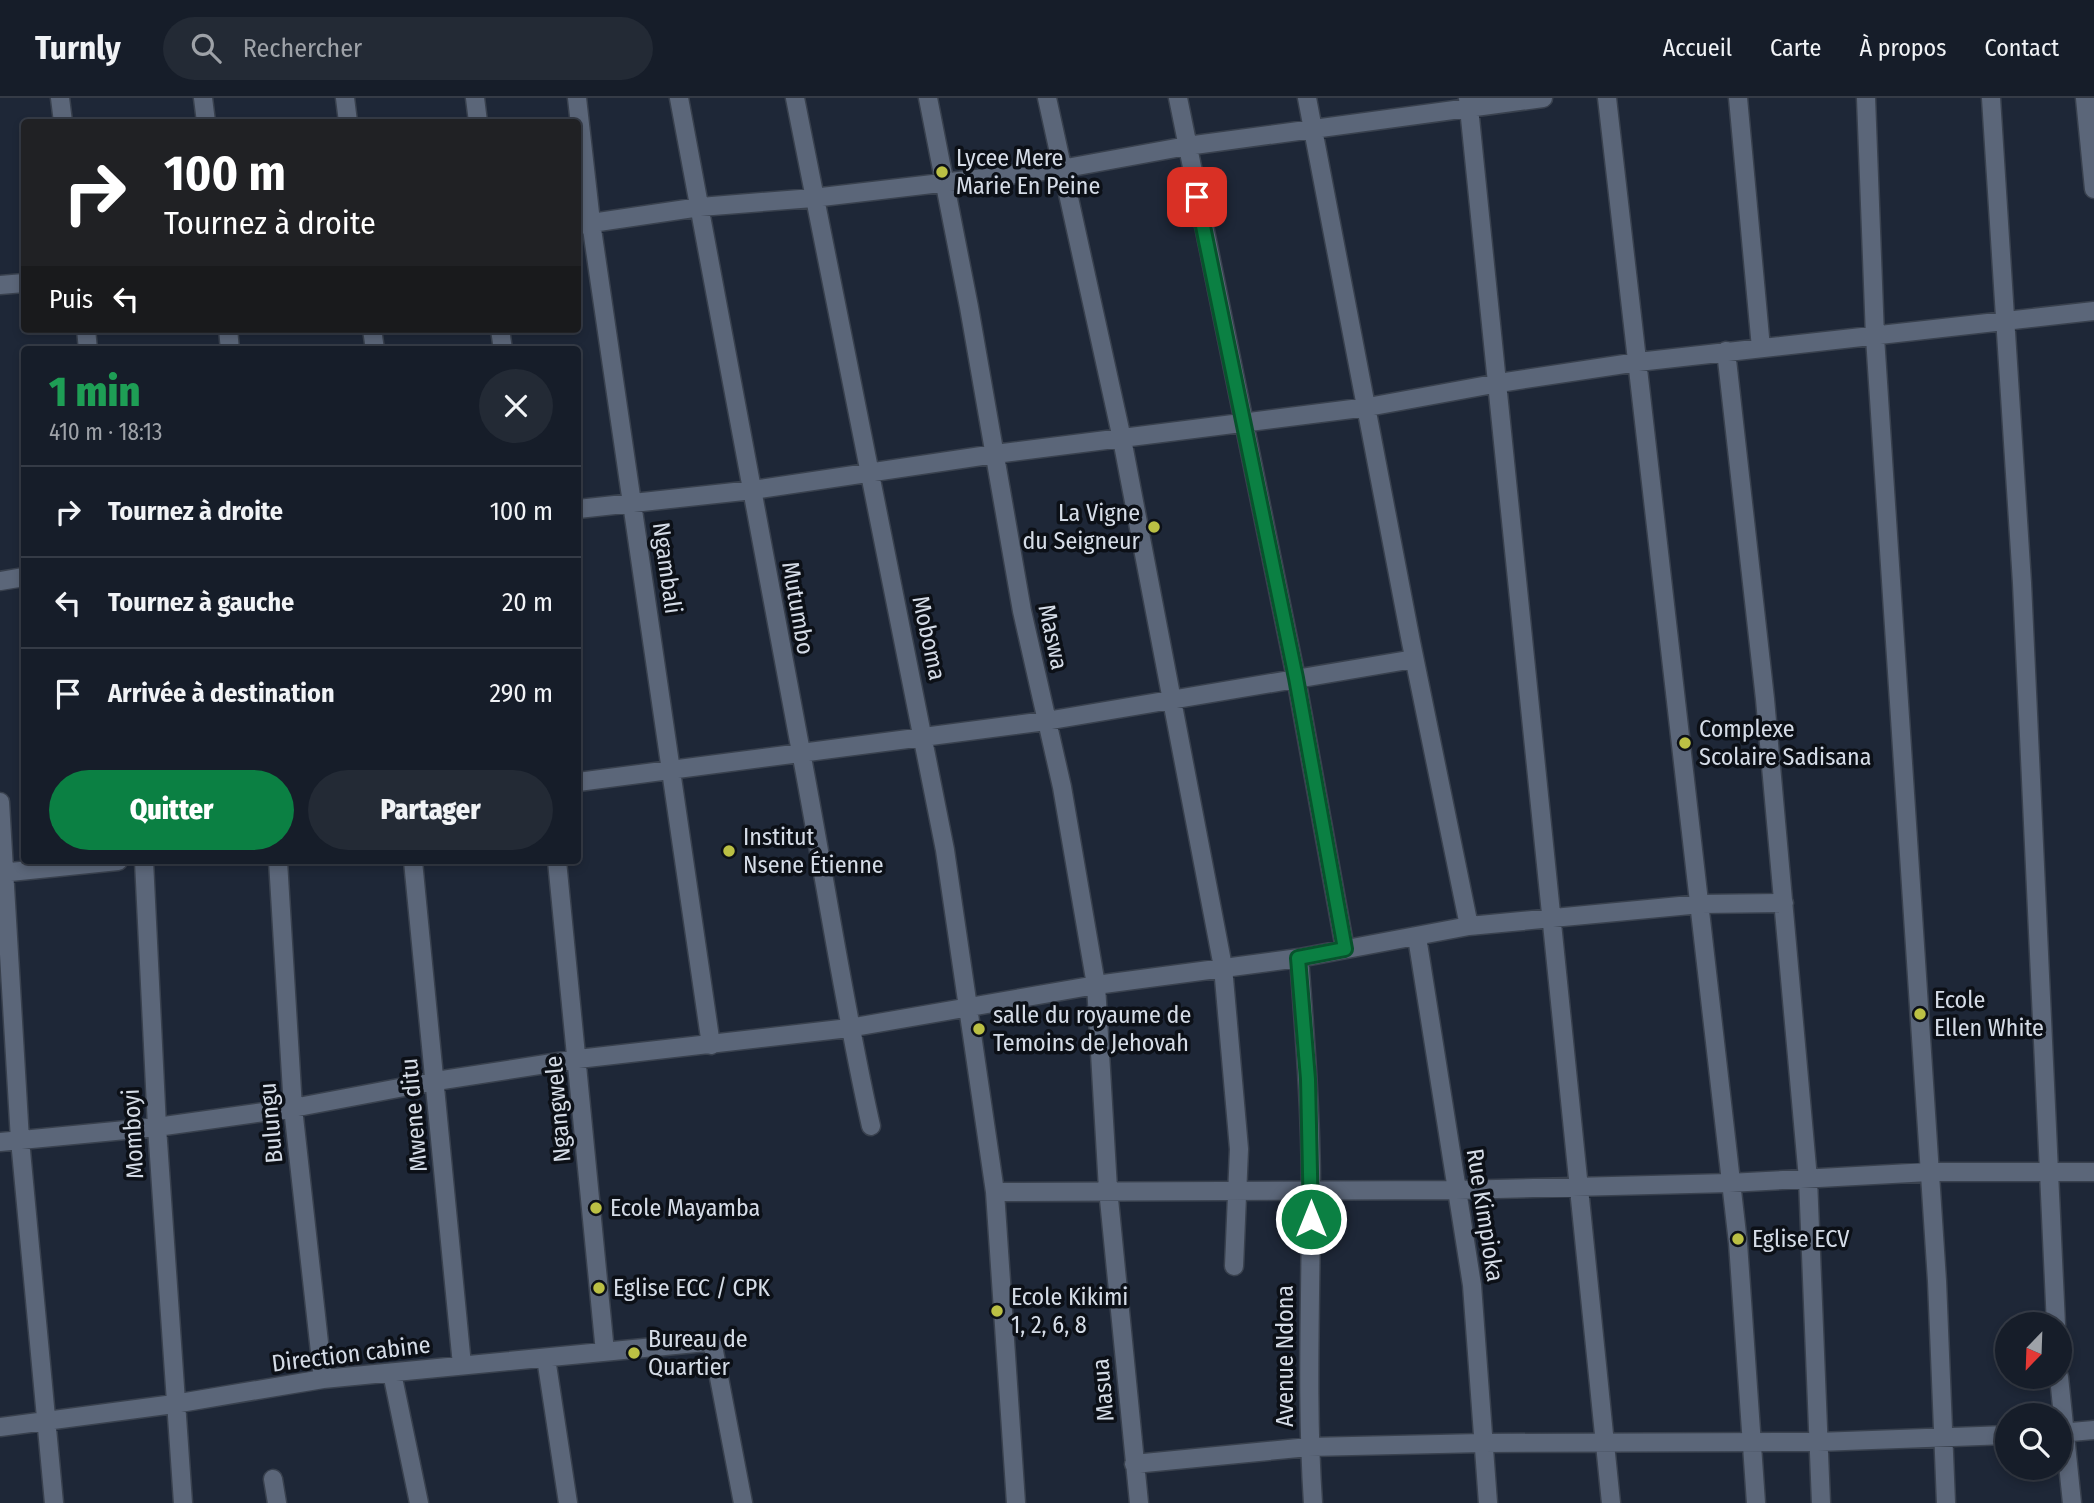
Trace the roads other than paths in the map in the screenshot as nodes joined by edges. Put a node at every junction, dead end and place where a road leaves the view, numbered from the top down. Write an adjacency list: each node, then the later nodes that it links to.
1 (60, 98): 19 (street)
2 (203, 98): 20 (street)
3 (345, 98): 21 (street)
4 (475, 98): 22 (street)
5 (577, 98): 23 (street, Ngambali)
6 (679, 98): 31 (street, Mutumbo)
7 (795, 98): 30 (street, Moboma)
8 (928, 98): 28 (street, Maswa)
9 (1047, 98): 27 (street)
10 (1178, 98): 25 (street)
11 (1307, 98): 24 (street)
12 (1543, 98): 18 (street)
13 (1607, 98): 40 (street)
14 (1738, 98): 38 (street)
15 (1866, 98): 37 (street)
16 (1991, 98): 36 (street)
17 (2085, 98): 29 (street)
18 (1469, 103): 24 (street); 41 (street)
19 (63, 119)
20 (206, 119)
21 (348, 119)
22 (478, 119)
23 (578, 119)
24 (1314, 129): 25 (street); 42 (street)
25 (1187, 146): 27 (street); 43 (street)
26 (581, 169): 32 (street, Ngambali)
27 (1061, 169): 28 (street); 44 (street)
28 (943, 181): 30 (street); 45 (street, Maswa)
29 (2094, 189)
30 (813, 198): 31 (street); 46 (street, Moboma)
31 (700, 207): 32 (street); 47 (street, Mutumbo)
32 (584, 223): 48 (street, Ngambali)
33 (21, 283): 34 (street)
34 (0, 285)
35 (2094, 312): 36 (street)
36 (2004, 324): 37 (street); 88 (street)
37 (1875, 337): 38 (street); 86 (street)
38 (1761, 348): 39 (street)
39 (1726, 351): 40 (street); 67 (street)
40 (1638, 362): 41 (street); 68 (street)
41 (1499, 383): 42 (street); 69 (street)
42 (1368, 407): 43 (street); 52 (street)
43 (1242, 424): 44 (street); 53 (street)
44 (1122, 439): 45 (street); 54 (street)
45 (995, 454): 46 (street); 55 (street, Maswa)
46 (872, 472): 47 (street); 56 (street, Moboma)
47 (753, 489): 48 (street); 57 (street, Mutumbo)
48 (632, 503): 49 (street); 58 (street, Ngambali)
49 (581, 509)
50 (21, 577): 51 (street)
51 (0, 580)
52 (1414, 659): 53 (street); 70 (street)
53 (1296, 678): 54 (street); 72 (street)
54 (1174, 701): 55 (street); 74 (street)
55 (1046, 721): 56 (street); 75 (street, Maswa)
56 (925, 737): 57 (street); 76 (street, Moboma)
57 (801, 753): 58 (street); 77 (street, Mutumbo)
58 (671, 770): 59 (street); 78 (street, Ngambali)
59 (581, 782)
60 (0, 802): 66 (street)
61 (89, 864): 66 (street)
62 (144, 864): 83 (street, Momboyi)
63 (278, 864): 81 (street, Bulungu)
64 (413, 864): 80 (street, Mwene ditu)
65 (556, 864): 79 (street, Ngangwele)
66 (3, 873): 84 (street)
67 (1784, 903): 68 (street); 89 (street)
68 (1701, 904): 69 (street); 90 (street)
69 (1553, 917): 70 (street); 91 (street)
70 (1469, 926): 71 (street)
71 (1417, 937): 72 (street); 93 (street, Rue Kimpioka)
72 (1345, 949): 73 (street)
73 (1298, 958): 74 (street); 96 (street, Avenue Ndona)
74 (1223, 967): 75 (street); 95 (street)
75 (1096, 985): 76 (street); 92 (street, Maswa)
76 (970, 1010): 77 (street); 94 (street, Moboma)
77 (849, 1028): 78 (street); 82 (street, Mutumbo)
78 (711, 1045): 79 (street)
79 (578, 1059): 80 (street); 99 (street, Ngangwele)
80 (436, 1081): 81 (street); 101 (street, Mwene ditu)
81 (293, 1108): 83 (street); 103 (street, Bulungu)
82 (872, 1126)
83 (157, 1127): 84 (street); 104 (street, Momboyi)
84 (20, 1139): 85 (street); 105 (street)
85 (0, 1142)
86 (1929, 1172): 88 (street); 89 (street); 110 (street)
87 (2094, 1172): 88 (street)
88 (2049, 1173): 98 (street)
89 (1808, 1180): 90 (street); 112 (street)
90 (1729, 1183): 91 (street); 111 (street)
91 (1581, 1187): 93 (street); 114 (street)
92 (1108, 1189): 94 (street); 95 (street); 116 (street, Masua)
93 (1457, 1189): 96 (street); 113 (street, Rue Kimpioka)
94 (995, 1192): 125 (street, Moboma)
95 (1239, 1192): 96 (street); 97 (street)
96 (1311, 1192): 115 (street, Avenue Ndona)
97 (1234, 1266)
98 (2055, 1312)
99 (605, 1352): 100 (street, Direction cabine); 124 (street, Direction cabine)
100 (546, 1358): 101 (street, Direction cabine); 123 (street)
101 (462, 1365): 102 (street, Direction cabine)
102 (392, 1373): 103 (street, Direction cabine); 122 (street)
103 (323, 1379): 104 (street, Direction cabine)
104 (174, 1404): 105 (street, Direction cabine); 120 (street, Momboyi)
105 (45, 1420): 106 (street, Direction cabine); 119 (street)
106 (0, 1427)
107 (2094, 1430): 108 (street)
108 (2072, 1432)
109 (1995, 1436): 110 (street)
110 (1941, 1438): 112 (street); 132 (street)
111 (1751, 1442): 112 (street); 114 (street); 130 (street)
112 (1818, 1442): 131 (street)
113 (1482, 1443): 114 (street); 115 (street); 128 (street, Rue Kimpioka)
114 (1604, 1443): 129 (street)
115 (1309, 1447): 116 (street); 127 (street, Avenue Ndona)
116 (1134, 1464): 126 (street, Masua)
117 (273, 1479): 121 (street)
118 (2069, 1480): 133 (street)
119 (54, 1503)
120 (183, 1503)
121 (277, 1503)
122 (419, 1503)
123 (568, 1503)
124 (743, 1503)
125 (1016, 1503)
126 (1139, 1503)
127 (1313, 1503)
128 (1488, 1503)
129 (1611, 1503)
130 (1756, 1503)
131 (1821, 1503)
132 (1945, 1503)
133 (2072, 1503)

